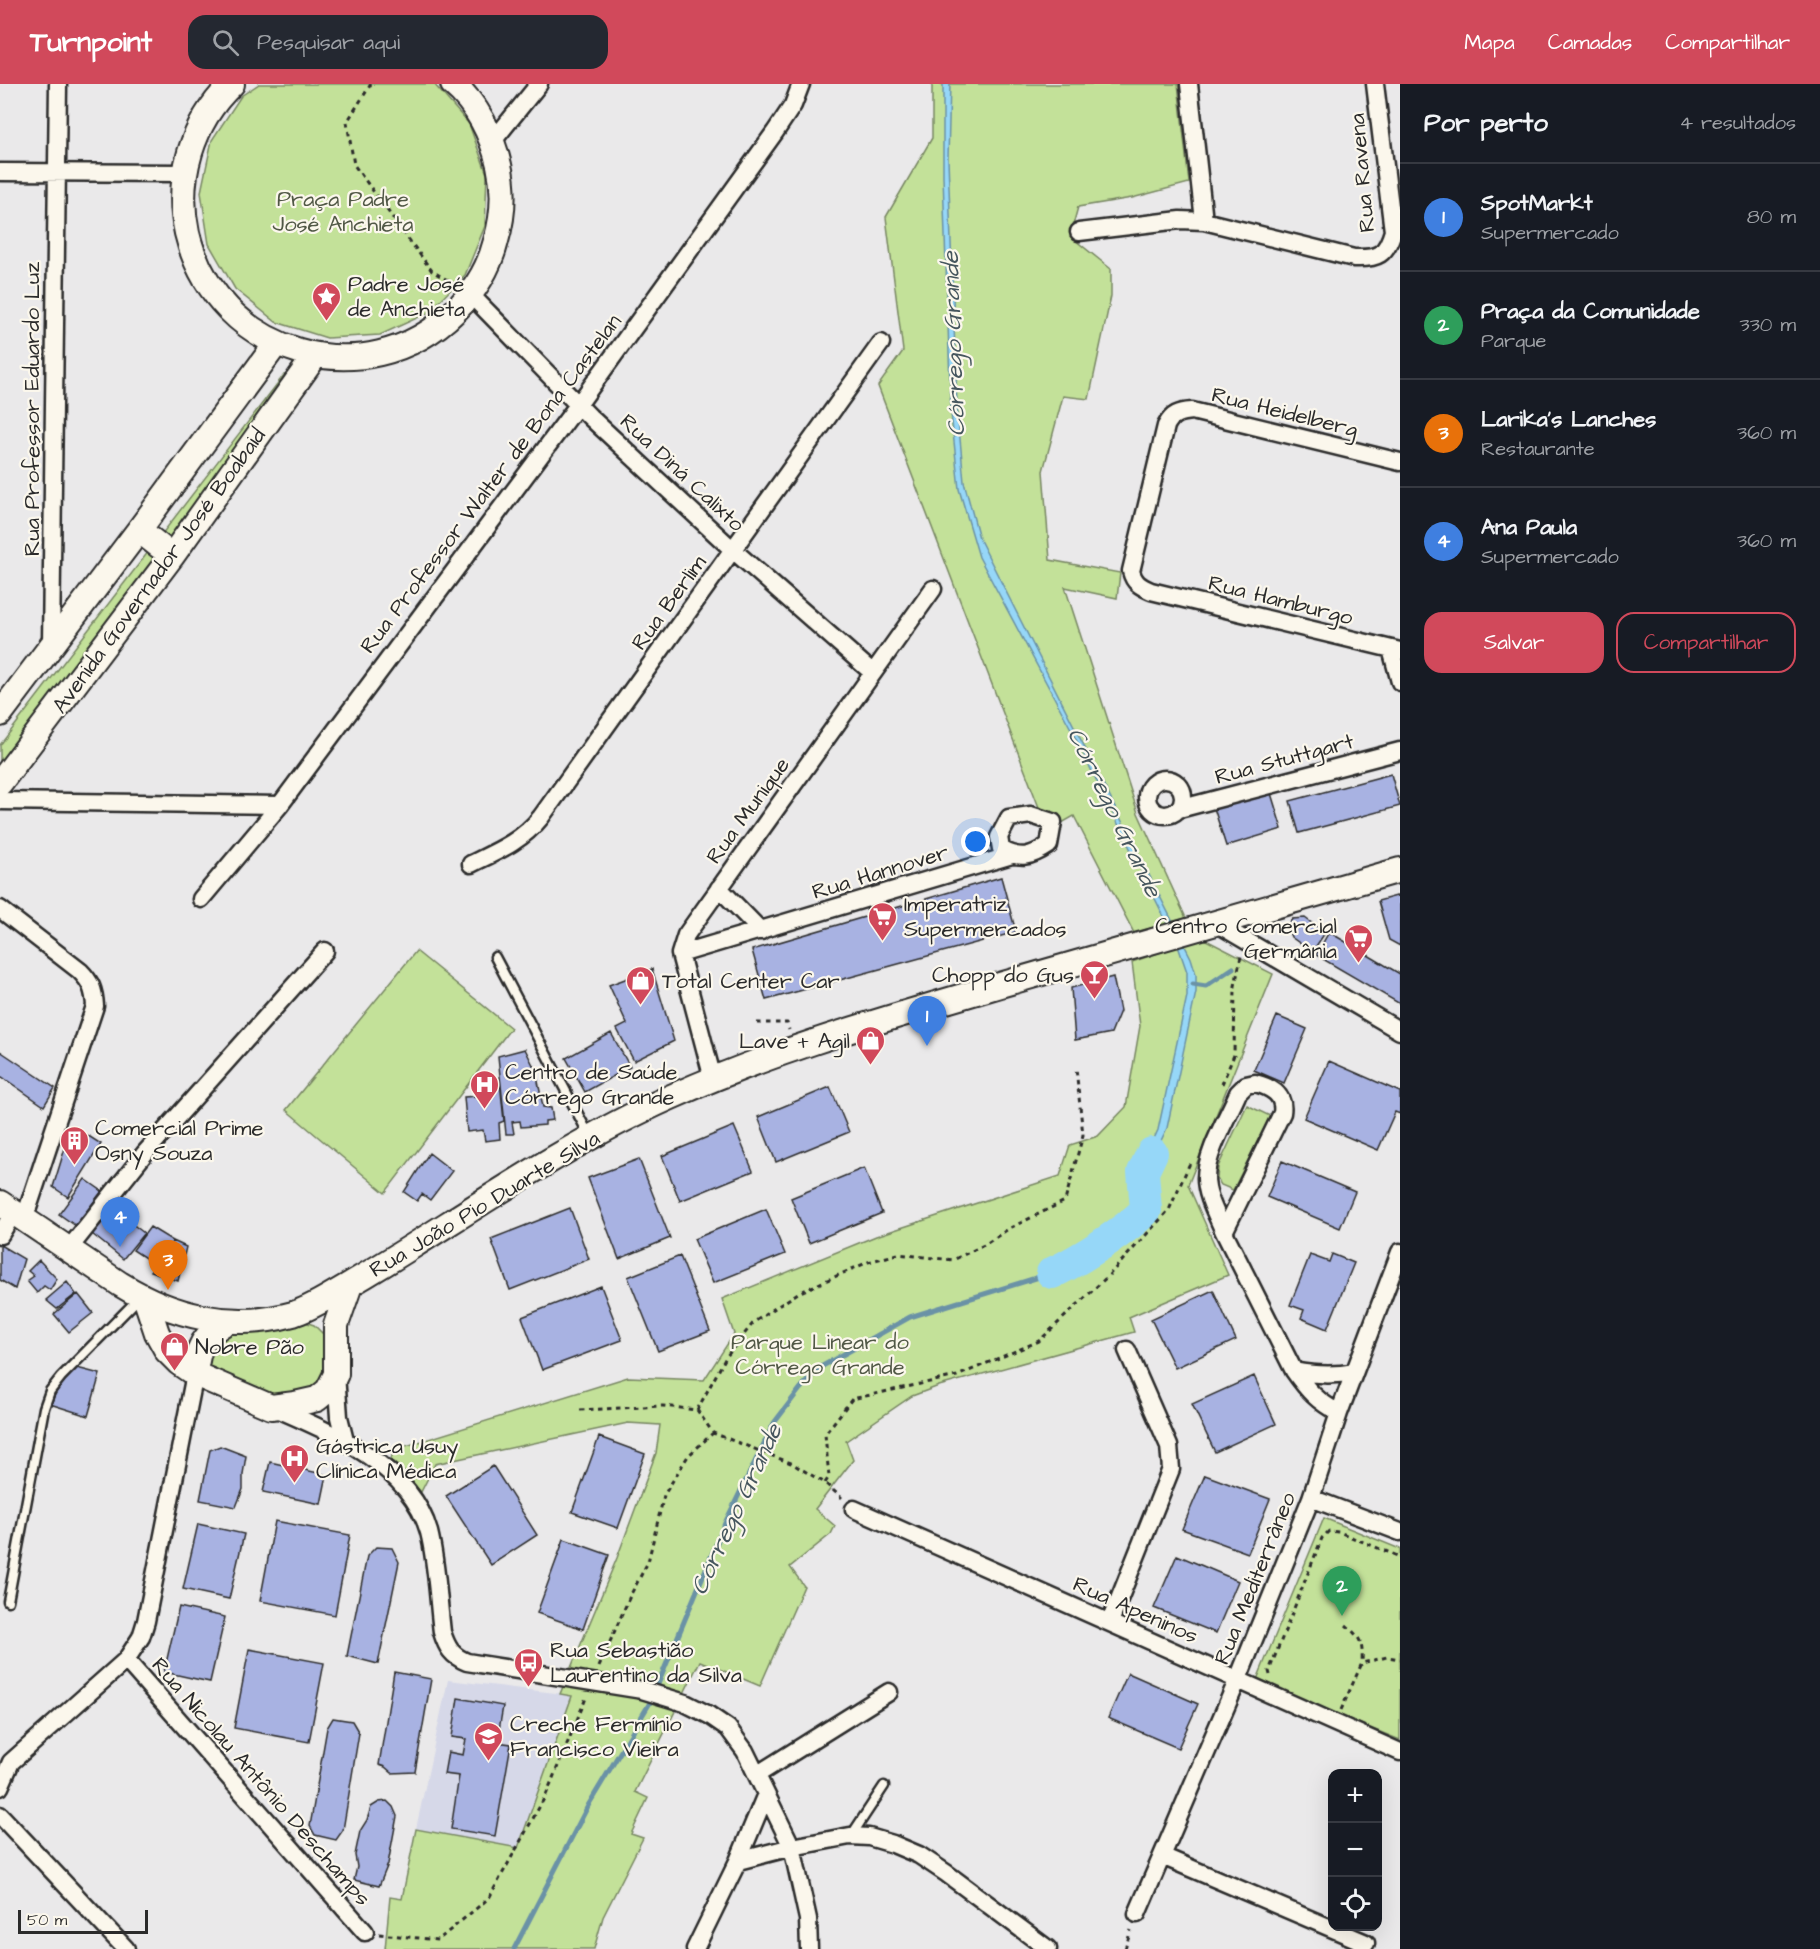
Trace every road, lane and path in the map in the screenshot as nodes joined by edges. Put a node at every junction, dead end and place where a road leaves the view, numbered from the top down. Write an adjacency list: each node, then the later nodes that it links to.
1 (58, 84): 12 (street, Rua Professor Eduardo Luz)
2 (232, 84): 11 (main road)
3 (371, 84): 15 (path)
4 (453, 84): 9 (main road)
5 (539, 84): 9 (street)
6 (801, 84): 19 (street, Rua Professor Walter de Bona Castelan)
7 (1189, 84): 13 (street)
8 (1375, 84): 13 (street, Rua Ravena)
9 (493, 141): 15 (main road)
10 (0, 172): 12 (street)
11 (184, 173): 12 (street); 17 (main road)
12 (55, 174): 26 (street, Rua Professor Eduardo Luz)
13 (1204, 221): 14 (street)
14 (1079, 232)
15 (471, 295): 18 (main road); 19 (street, Rua Diná Calixto)
16 (881, 343): 22 (street, Rua Berlim)
17 (276, 344): 18 (main road); 21 (main road, Avenida Governador José Boabaid)
18 (315, 356): 23 (main road, Avenida Governador José Boabaid)
19 (578, 405): 22 (street, Rua Diná Calixto); 34 (street, Rua Professor Walter de Bona Castelan)
20 (1400, 462): 25 (street, Rua Heidelberg)
21 (139, 530): 23 (main road); 26 (main road, Avenida Governador José Boabaid)
22 (733, 550): 28 (street, Rua Diná Calixto); 37 (street, Rua Berlim)
23 (172, 556): 32 (main road, Avenida Governador José Boabaid)
24 (933, 589): 28 (street, Rua Munique)
25 (1151, 591): 27 (street, Rua Hamburgo)
26 (51, 645): 30 (main road, Avenida Governador José Boabaid)
27 (1396, 650): 29 (street)
28 (873, 673): 39 (street, Rua Munique)
29 (1400, 682)
30 (0, 714)
31 (1400, 751): 35 (street, Rua Stuttgart)
32 (0, 783)
33 (0, 801): 34 (street)
34 (279, 805): 40 (street, Rua Professor Walter de Bona Castelan)
35 (1179, 810)
36 (1012, 855): 43 (street, Rua Hannover)
37 (471, 864)
38 (1400, 870): 42 (main road, Rua João Pio Duarte Silva)
39 (719, 888): 43 (street); 46 (street, Rua Munique)
40 (201, 899)
41 (0, 909): 56 (street)
42 (1216, 923): 44 (street); 50 (main road, Rua João Pio Duarte Silva)
43 (761, 931): 46 (street, Rua Hannover)
44 (1244, 939): 49 (street); 53 (path)
45 (325, 951): 59 (street)
46 (680, 954): 52 (street)
47 (495, 957): 54 (lane)
48 (757, 1023): 50 (path)
49 (1400, 1032)
50 (796, 1048): 52 (main road, Rua João Pio Duarte Silva)
51 (1076, 1068): 74 (path)
52 (713, 1079): 54 (main road, Rua João Pio Duarte Silva)
53 (1221, 1086)
54 (590, 1138): 61 (main road, Rua João Pio Duarte Silva)
55 (1192, 1159): 78 (path)
56 (13, 1212): 58 (street); 59 (main road, Rua João Pio Duarte Silva)
57 (1224, 1232): 57 (street); 68 (street)
58 (0, 1235)
59 (68, 1250): 63 (main road, Rua João Pio Duarte Silva)
60 (1400, 1252): 62 (street, Rua Mediterrâneo)
61 (350, 1285): 64 (main road, Rua João Pio Duarte Silva); 66 (main road)
62 (1393, 1290): 69 (street, Rua Mediterrâneo)
63 (143, 1298): 65 (main road, Rua João Pio Duarte Silva); 70 (main road); 83 (lane)
64 (297, 1312): 65 (main road, Rua João Pio Duarte Silva); 66 (main road)
65 (228, 1321): 70 (main road)
66 (335, 1341): 71 (main road)
67 (1126, 1350): 84 (street)
68 (1294, 1371): 69 (street); 75 (street)
69 (1354, 1372): 75 (street, Rua Mediterrâneo)
70 (195, 1374): 72 (main road); 87 (street)
71 (336, 1374): 72 (main road); 77 (street)
72 (271, 1407): 77 (street)
73 (580, 1410): 74 (path)
74 (697, 1410): 76 (path)
75 (1339, 1413): 79 (street, Rua Mediterrâneo)
76 (713, 1433): 78 (path); 91 (path)
77 (345, 1441): 91 (street)
78 (825, 1483): 80 (path)
79 (1311, 1498): 81 (street); 90 (street, Rua Mediterrâneo)
80 (854, 1509): 84 (street, Rua Apeninos)
81 (1400, 1532)
82 (1400, 1557): 89 (path)
83 (8, 1601)
84 (1110, 1622): 90 (street, Rua Apeninos)
85 (1346, 1625): 88 (path)
86 (1400, 1659): 88 (path)
87 (126, 1660): 97 (street); 105 (street, Rua Nicolau Antônio Deschamps)
88 (1362, 1663): 93 (path)
89 (1269, 1671)
90 (1238, 1678): 94 (street, Rua Apeninos); 102 (street, Rua Mediterrâneo)
91 (592, 1681): 95 (street); 105 (path)
92 (889, 1692): 95 (street)
93 (1340, 1711)
94 (1400, 1752)
95 (758, 1774): 98 (street)
96 (884, 1786): 100 (lane)
97 (0, 1787)
98 (766, 1794): 101 (street); 103 (street)
99 (0, 1815): 107 (street)
100 (850, 1836): 101 (street); 110 (street)
101 (792, 1847): 103 (street); 109 (street)
102 (1162, 1856): 104 (street, Rua Mediterrâneo); 106 (street)
103 (738, 1861): 108 (street)
104 (1137, 1914): 111 (path)
105 (365, 1932)
106 (1366, 1943)
107 (126, 1949)
108 (695, 1949)
109 (809, 1949)
110 (1048, 1949)
111 (1125, 1949)

